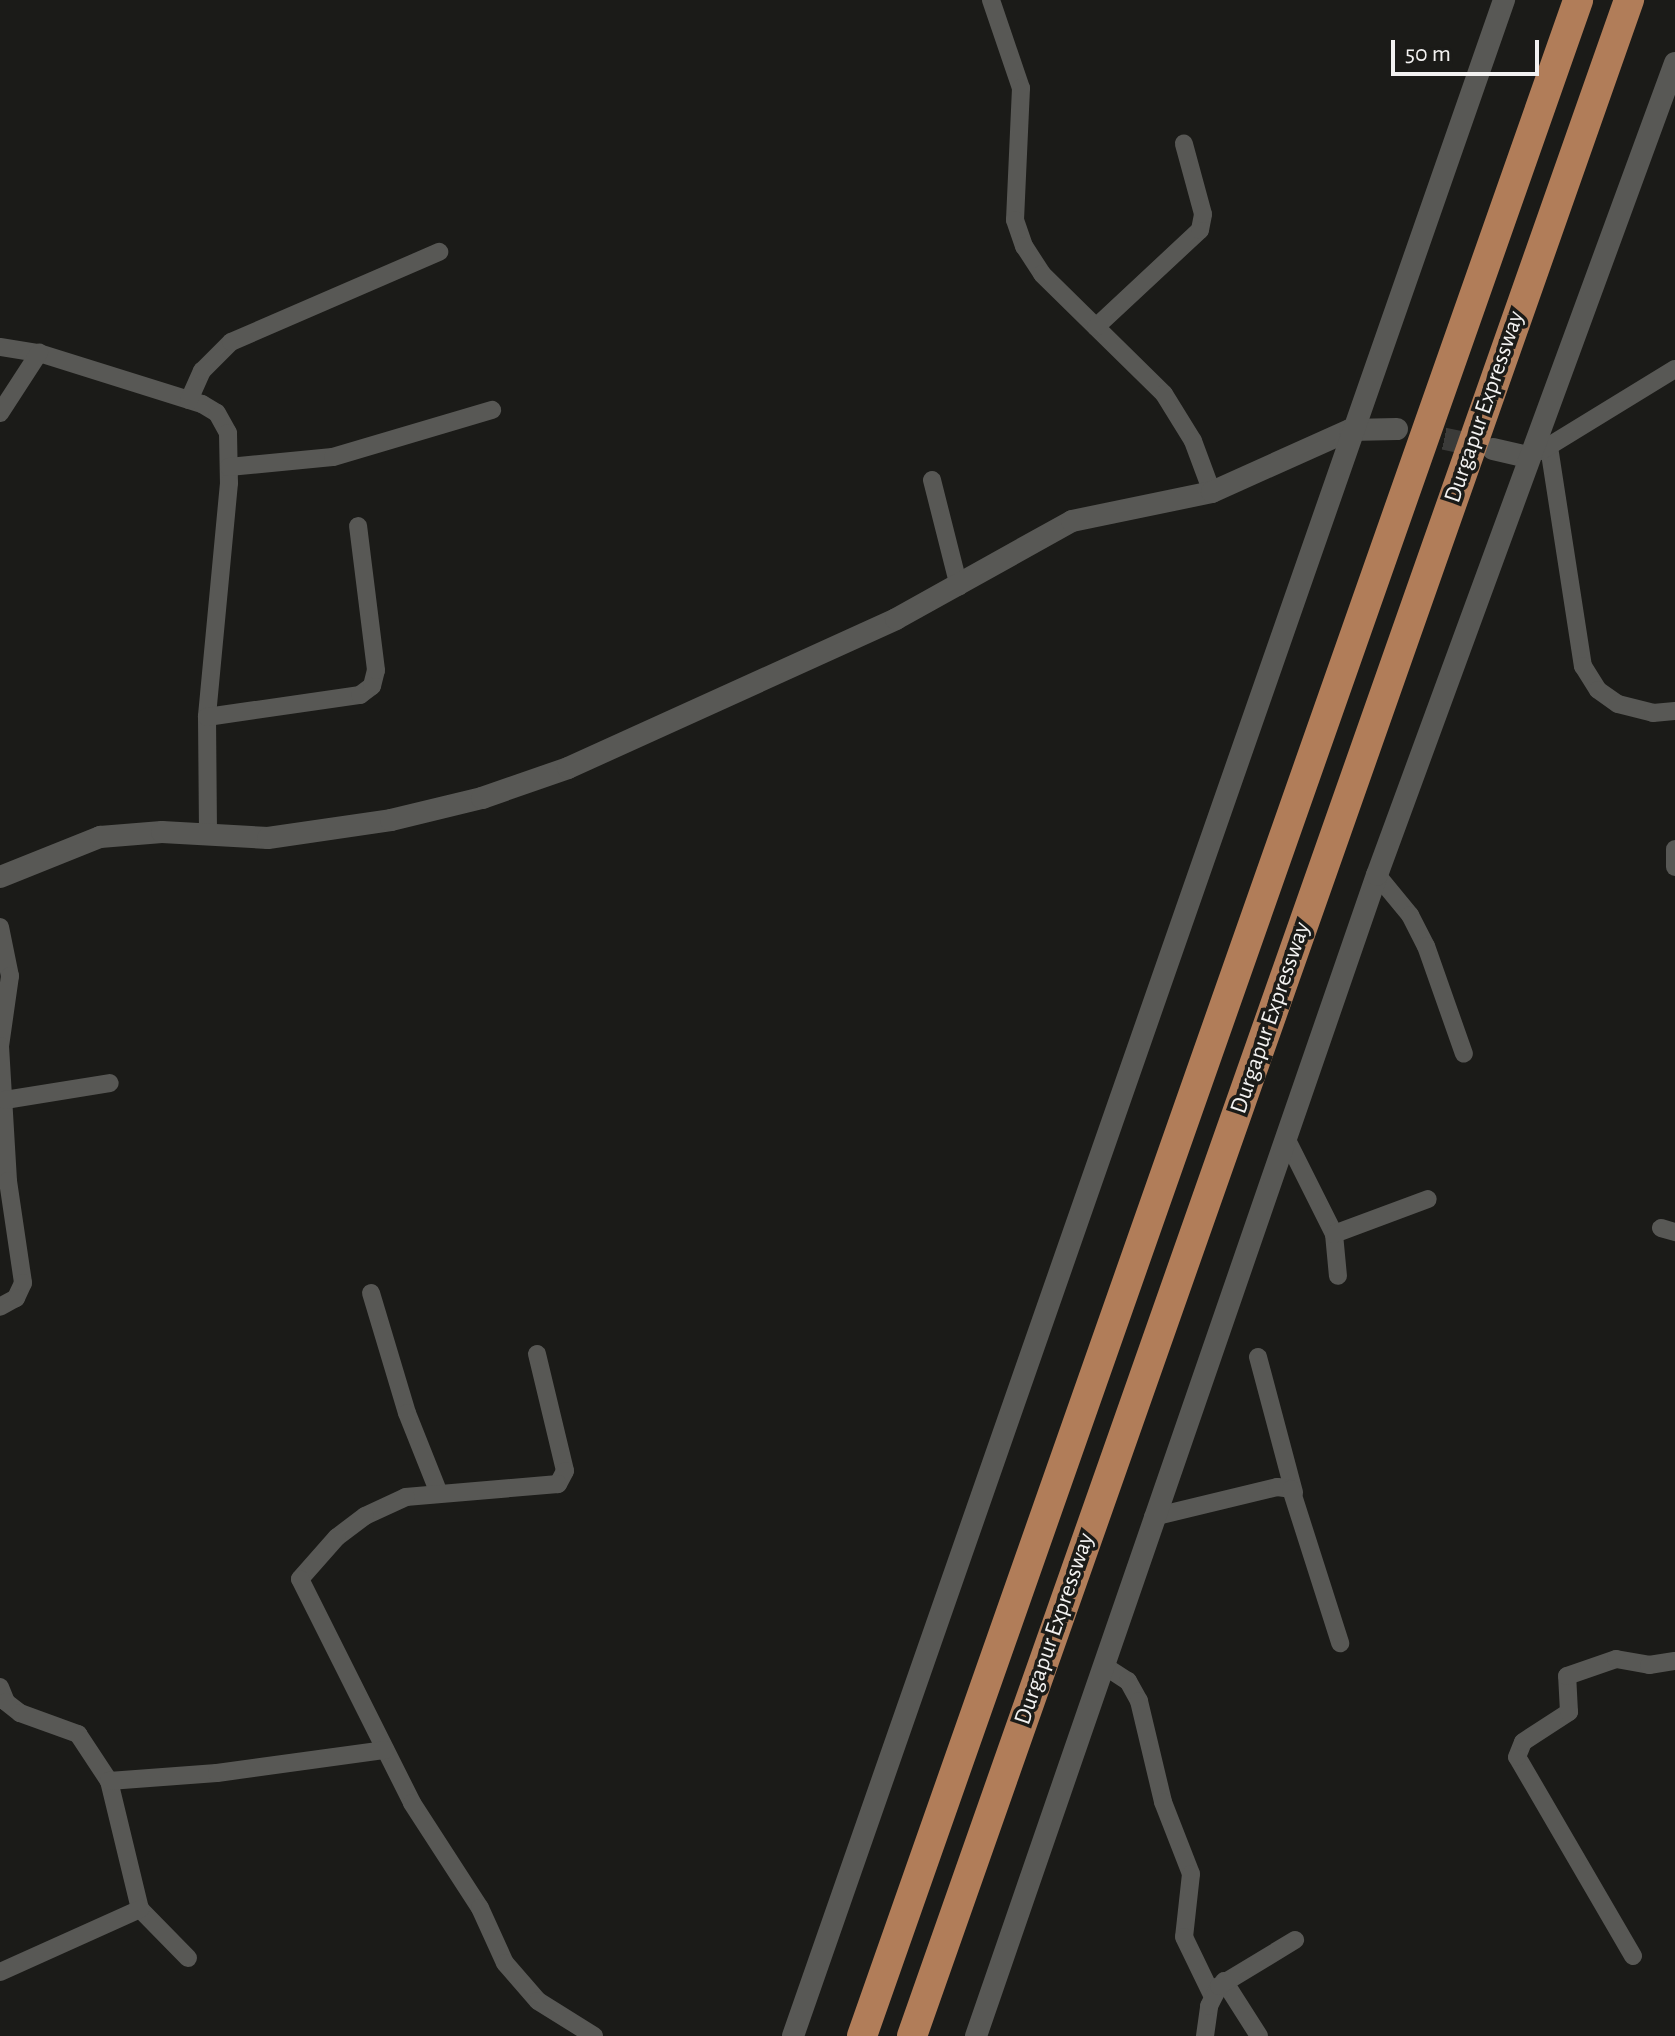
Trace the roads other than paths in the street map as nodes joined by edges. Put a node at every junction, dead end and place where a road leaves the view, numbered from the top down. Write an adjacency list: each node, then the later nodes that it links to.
1 (991, 0): 8 (street)
2 (1504, 0): 16 (street)
3 (1578, 0): 63 (highway, Durgapur Expressway)
4 (1629, 0): 64 (highway, Durgapur Expressway)
5 (1675, 63): 19 (street)
6 (1184, 144): 8 (street)
7 (439, 252): 12 (street)
8 (1096, 327): 22 (street)
9 (0, 347): 10 (street)
10 (39, 353): 12 (street); 14 (street)
11 (1675, 369): 17 (street)
12 (189, 400): 20 (street)
13 (492, 410): 20 (street)
14 (0, 413)
15 (1397, 429): 16 (street)
16 (1350, 430): 22 (street); 62 (street)
17 (1549, 447): 19 (street); 25 (street)
18 (1493, 449): 19 (street)
19 (1529, 457): 30 (street)
20 (229, 467): 26 (street)
21 (932, 480): 24 (street)
22 (1212, 492): 24 (street)
23 (358, 526): 26 (street)
24 (959, 587): 27 (street)
25 (1675, 711)
26 (207, 717): 27 (street)
27 (208, 833): 31 (street)
28 (1675, 849): 29 (street)
29 (1675, 867)
30 (1377, 875): 33 (street); 37 (street)
31 (0, 877)
32 (0, 927): 34 (street)
33 (1464, 1054)
34 (1, 1065): 36 (street)
35 (110, 1083): 36 (street)
36 (5, 1100): 39 (street)
37 (1287, 1140): 40 (street); 48 (street)
38 (1428, 1199): 40 (street)
39 (6, 1211): 43 (street)
40 (1334, 1234): 41 (street)
41 (1338, 1276)
42 (371, 1293): 46 (street)
43 (0, 1307)
44 (537, 1354): 46 (street)
45 (1258, 1357): 47 (street)
46 (438, 1491): 53 (street)
47 (1294, 1492): 48 (street); 49 (street)
48 (1153, 1517): 51 (street)
49 (1340, 1643)
50 (1675, 1661): 57 (street)
51 (1103, 1665): 60 (street); 65 (street)
52 (0, 1687): 54 (street)
53 (385, 1750): 54 (street); 61 (street)
54 (109, 1781): 55 (street)
55 (140, 1909): 58 (street); 59 (street)
56 (1295, 1940): 60 (street)
57 (1633, 1956)
58 (188, 1958)
59 (0, 1972)
60 (1218, 1988): 66 (street); 67 (street)
61 (594, 2036)
62 (793, 2036)
63 (862, 2036)
64 (912, 2036)
65 (976, 2036)
66 (1205, 2036)
67 (1259, 2036)

